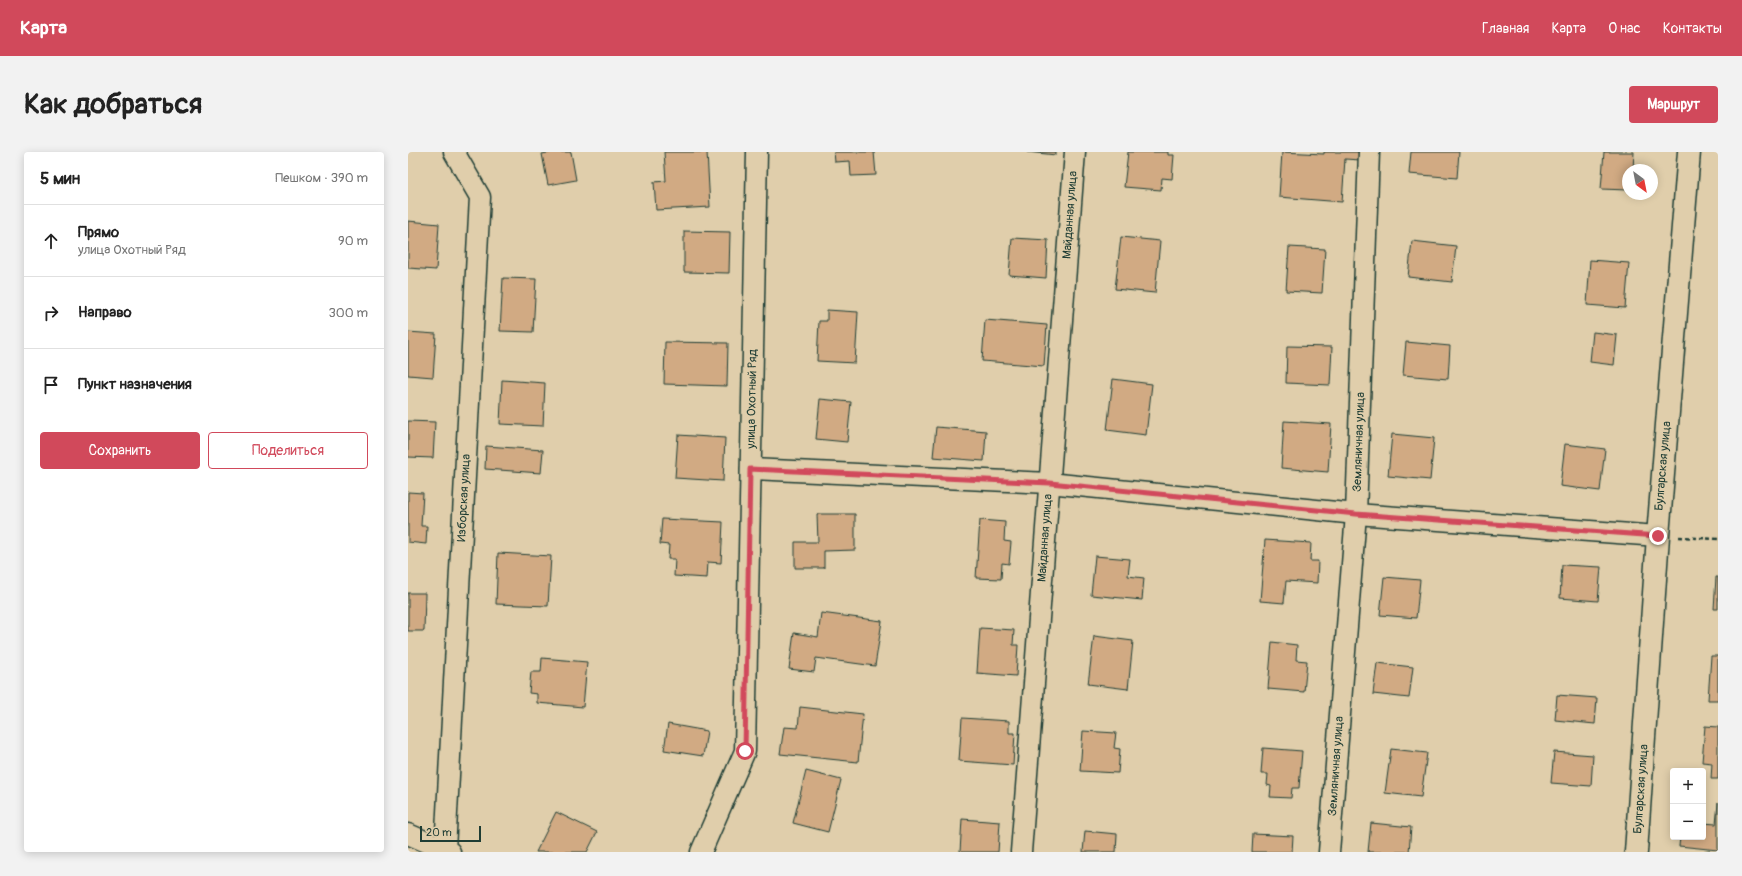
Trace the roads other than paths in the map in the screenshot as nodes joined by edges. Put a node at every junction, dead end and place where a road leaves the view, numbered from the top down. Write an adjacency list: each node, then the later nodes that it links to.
1 (454, 152): 11 (street, Изборская улица)
2 (757, 152): 6 (street, улица Охотный Ряд)
3 (1075, 152): 7 (street, Майданная улица)
4 (1370, 152): 8 (street, Земляничная улица)
5 (1689, 152): 9 (street, Булгарская улица)
6 (750, 469): 7 (street); 12 (street, улица Охотный Ряд)
7 (1050, 483): 8 (street); 13 (street, Майданная улица)
8 (1356, 514): 9 (street); 14 (street, Земляничная улица)
9 (1658, 536): 15 (street, Булгарская улица)
10 (408, 834): 11 (street)
11 (448, 851)
12 (701, 852)
13 (1021, 852)
14 (1329, 852)
15 (1636, 852)

